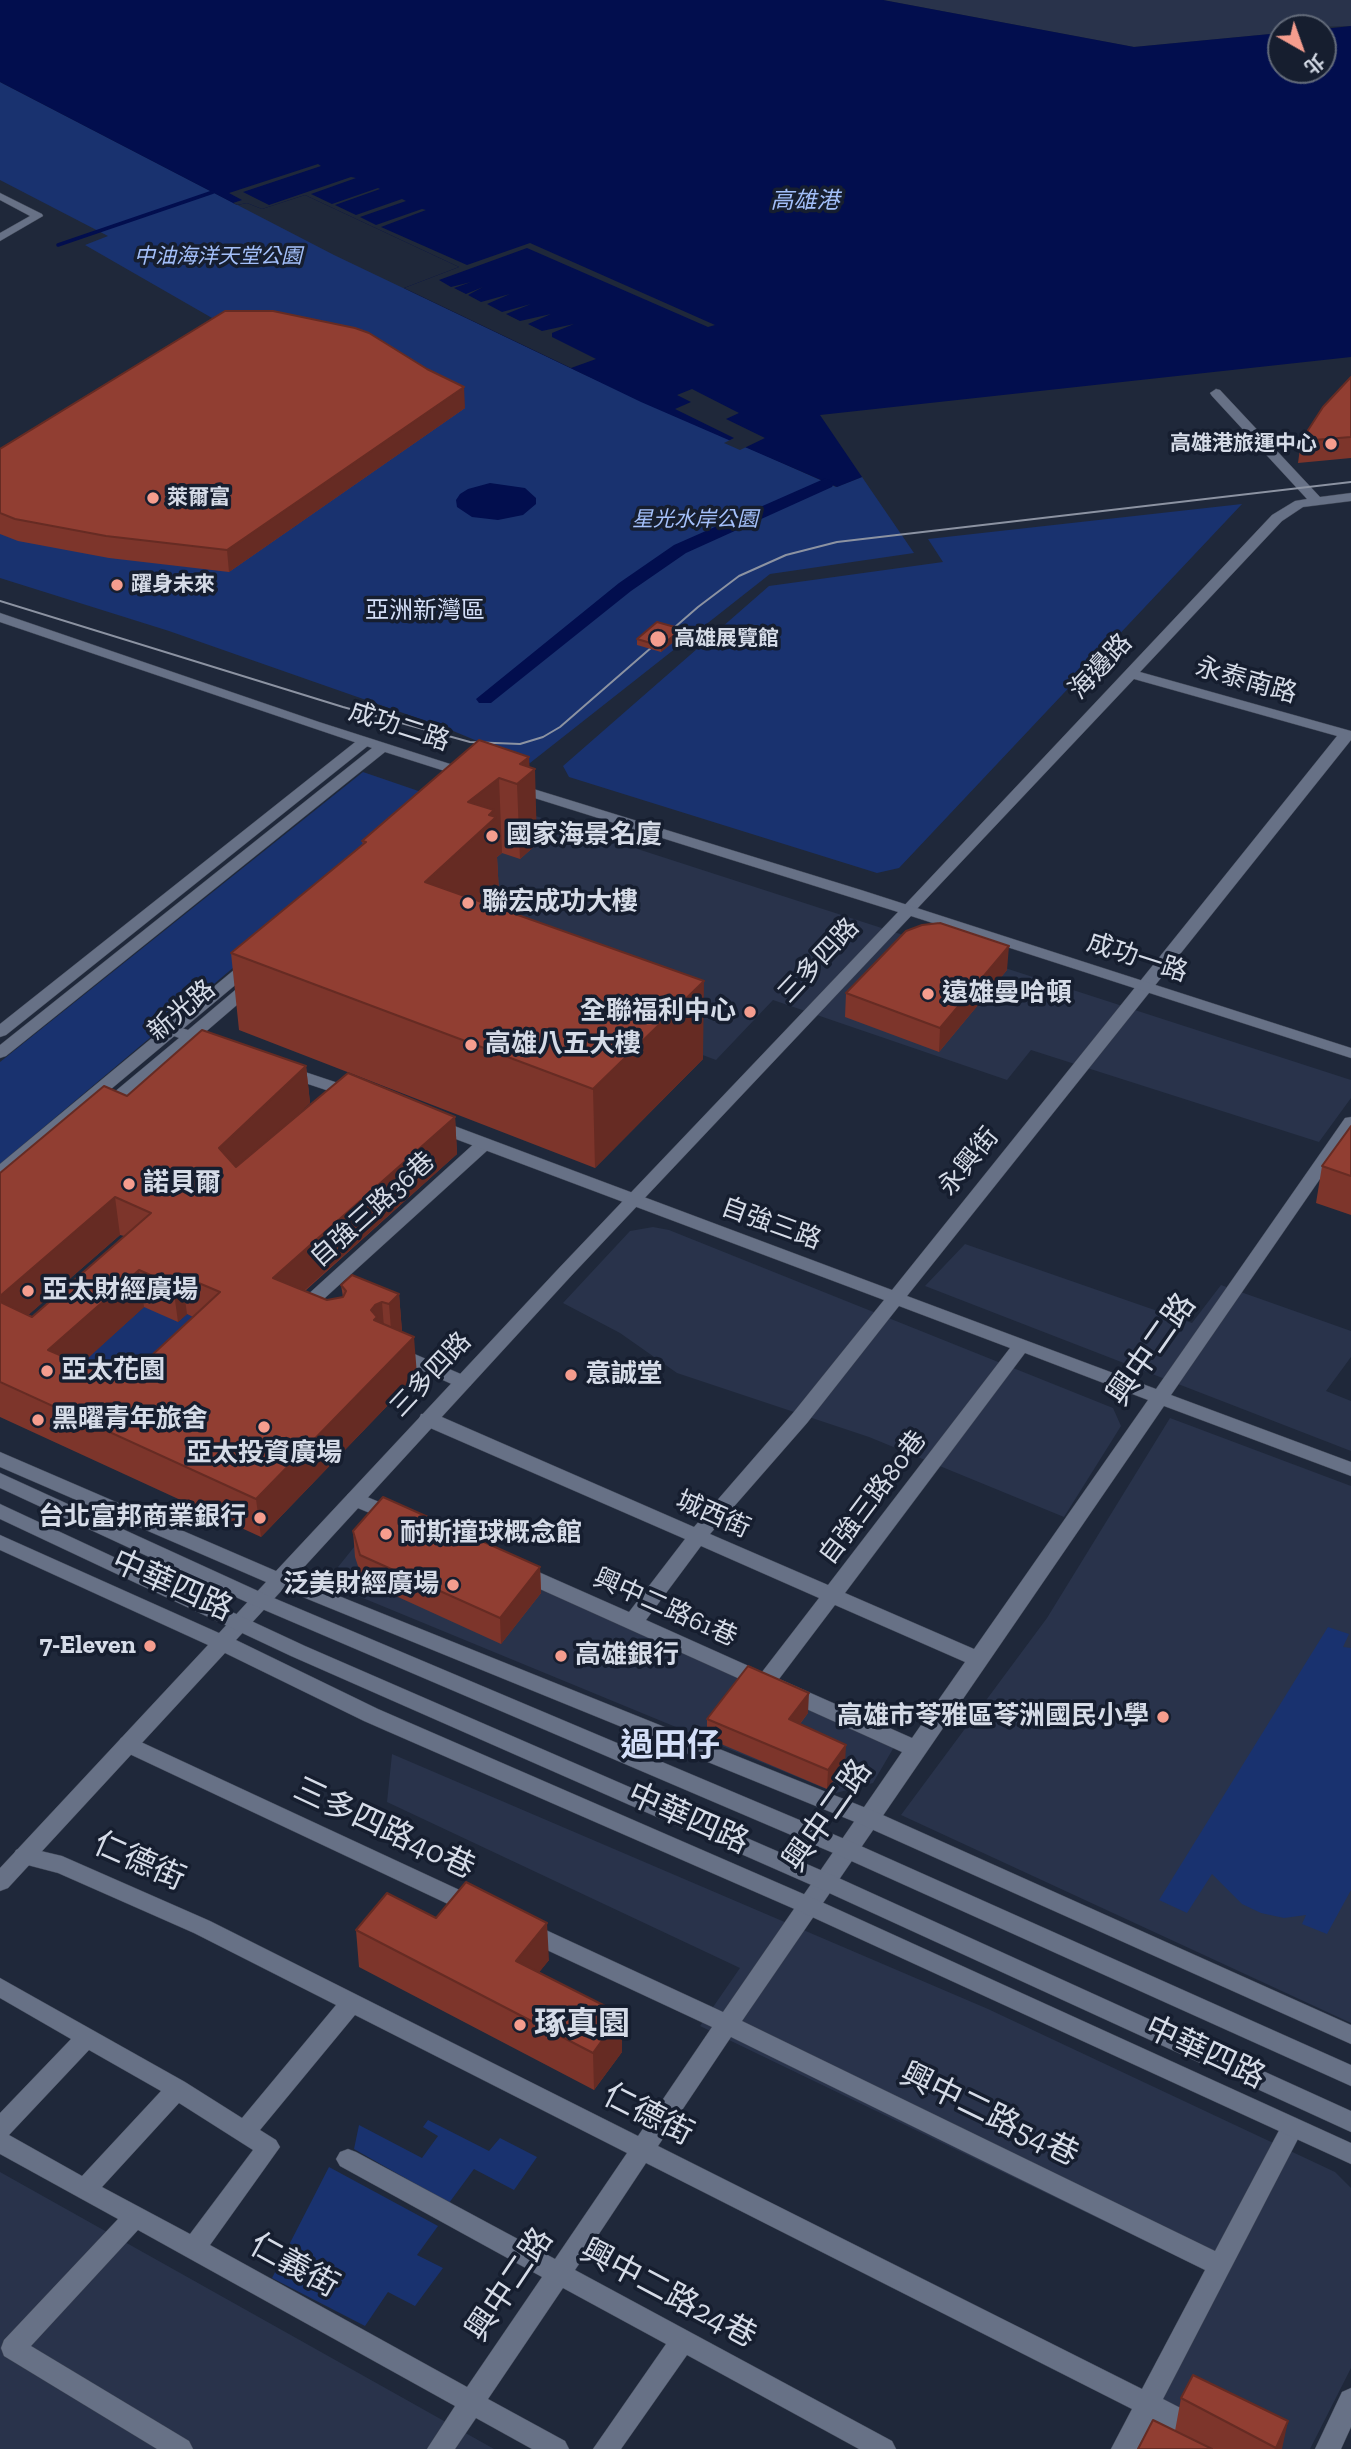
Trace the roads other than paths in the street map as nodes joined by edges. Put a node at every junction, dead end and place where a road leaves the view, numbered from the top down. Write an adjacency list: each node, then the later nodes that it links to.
1 (0, 197): 2 (street)
2 (0, 238)
3 (1216, 393): 5 (street)
4 (1351, 497): 5 (street, 海邊路)
5 (1316, 501): 7 (street, 海邊路)
6 (0, 617): 9 (street, 成功二路)
7 (1129, 673): 8 (street, 永泰南路); 11 (street, 海邊路)
8 (1349, 735): 14 (street, 永興街)
9 (364, 742): 10 (street, 成功二路); 16 (street)
10 (381, 748): 11 (street, 成功二路); 19 (street)
11 (908, 910): 14 (street, 成功一路); 28 (street, 三多四路)
12 (263, 953): 15 (street, 新光路)
13 (269, 970): 17 (street, 新光路)
14 (1144, 986): 20 (street, 成功一路); 29 (street, 永興街)
15 (172, 1030): 17 (street); 27 (street, 新光路)
16 (0, 1032)
17 (190, 1036): 18 (street); 24 (street, 新光路)
18 (227, 1049)
19 (0, 1053)
20 (1351, 1053)
21 (271, 1066): 22 (street)
22 (368, 1100)
23 (420, 1119): 26 (street, 自強三路)
24 (90, 1122)
25 (1351, 1122): 34 (street, 興中二路)
26 (484, 1144): 28 (street, 自強三路); 30 (street, 自強三路36巷)
27 (0, 1173)
28 (633, 1201): 29 (street, 自強三路); 33 (street, 三多四路)
29 (894, 1298): 31 (street, 自強三路); 42 (street, 永興街)
30 (317, 1322)
31 (1021, 1346): 34 (street, 自強三路); 46 (street, 自強三路80巷)
32 (386, 1348): 33 (street)
33 (463, 1382): 35 (street, 三多四路)
34 (1160, 1397): 37 (street, 自強三路); 51 (street, 興中二路)
35 (428, 1419): 39 (street, 三多四路); 42 (street, 城西街)
36 (0, 1459): 45 (street, 中華四路)
37 (1351, 1469)
38 (0, 1480): 47 (street, 中華四路)
39 (355, 1499): 41 (street); 45 (street, 三多四路)
40 (0, 1511): 49 (street, 中華四路)
41 (418, 1527)
42 (698, 1537): 46 (street, 城西街); 48 (street, 永興街)
43 (0, 1542): 50 (street, 中華四路)
44 (494, 1560): 48 (street, 興中二路61巷)
45 (282, 1580): 47 (street, 三多四路); 55 (street, 中華四路)
46 (832, 1595): 51 (street, 城西街); 52 (street, 自強三路80巷)
47 (262, 1601): 49 (street, 三多四路); 56 (street, 中華四路)
48 (633, 1622): 52 (street, 興中二路61巷)
49 (241, 1624): 50 (street, 三多四路); 58 (street, 中華四路)
50 (223, 1643): 53 (street, 三多四路); 60 (street, 中華四路)
51 (978, 1659): 54 (street, 興中二路)
52 (766, 1682): 54 (street, 興中二路61巷)
53 (128, 1744): 57 (street, 三多四路); 63 (street, 三多四路40巷)
54 (916, 1749): 55 (street, 興中二路)
55 (868, 1818): 56 (street, 興中二路); 64 (street, 中華四路)
56 (846, 1849): 58 (street, 興中二路); 66 (street, 中華四路)
57 (24, 1856): 59 (street, 三多四路); 62 (street, 仁德街)
58 (824, 1881): 60 (street, 興中二路); 68 (street, 中華四路)
59 (0, 1882)
60 (807, 1905): 63 (street, 興中二路); 69 (street, 中華四路)
61 (0, 1987): 65 (street)
62 (352, 2003): 71 (street); 73 (street, 仁德街)
63 (727, 2024): 73 (street, 興中二路); 79 (street, 興中二路54巷)
64 (1351, 2035)
65 (87, 2037): 67 (street); 70 (street)
66 (1351, 2076)
67 (177, 2089): 71 (street); 76 (street)
68 (1351, 2122)
69 (1292, 2128): 74 (street, 中華四路); 79 (street)
70 (0, 2129)
71 (244, 2132): 78 (street)
72 (0, 2142): 76 (street, 仁義街)
73 (641, 2148): 80 (street, 興中二路); 84 (street, 仁德街)
74 (1351, 2154)
75 (348, 2159): 80 (street, 興中二路24巷)
76 (85, 2189): 77 (street, 仁義街)
77 (135, 2217): 78 (street, 仁義街); 85 (street)
78 (193, 2249): 83 (street, 仁義街)
79 (1222, 2266): 84 (street)
80 (559, 2274): 81 (street, 興中二路24巷); 83 (street, 興中二路)
81 (684, 2339): 88 (street); 89 (street, 興中二路24巷)
82 (1351, 2400): 92 (street)
83 (471, 2402): 86 (street, 興中二路); 87 (street, 仁義街)
84 (1147, 2405): 90 (street); 91 (street, 仁德街)
85 (180, 2449)
86 (440, 2449)
87 (556, 2449)
88 (606, 2449)
89 (883, 2449)
90 (1124, 2449)
91 (1236, 2449)
92 (1328, 2449)

